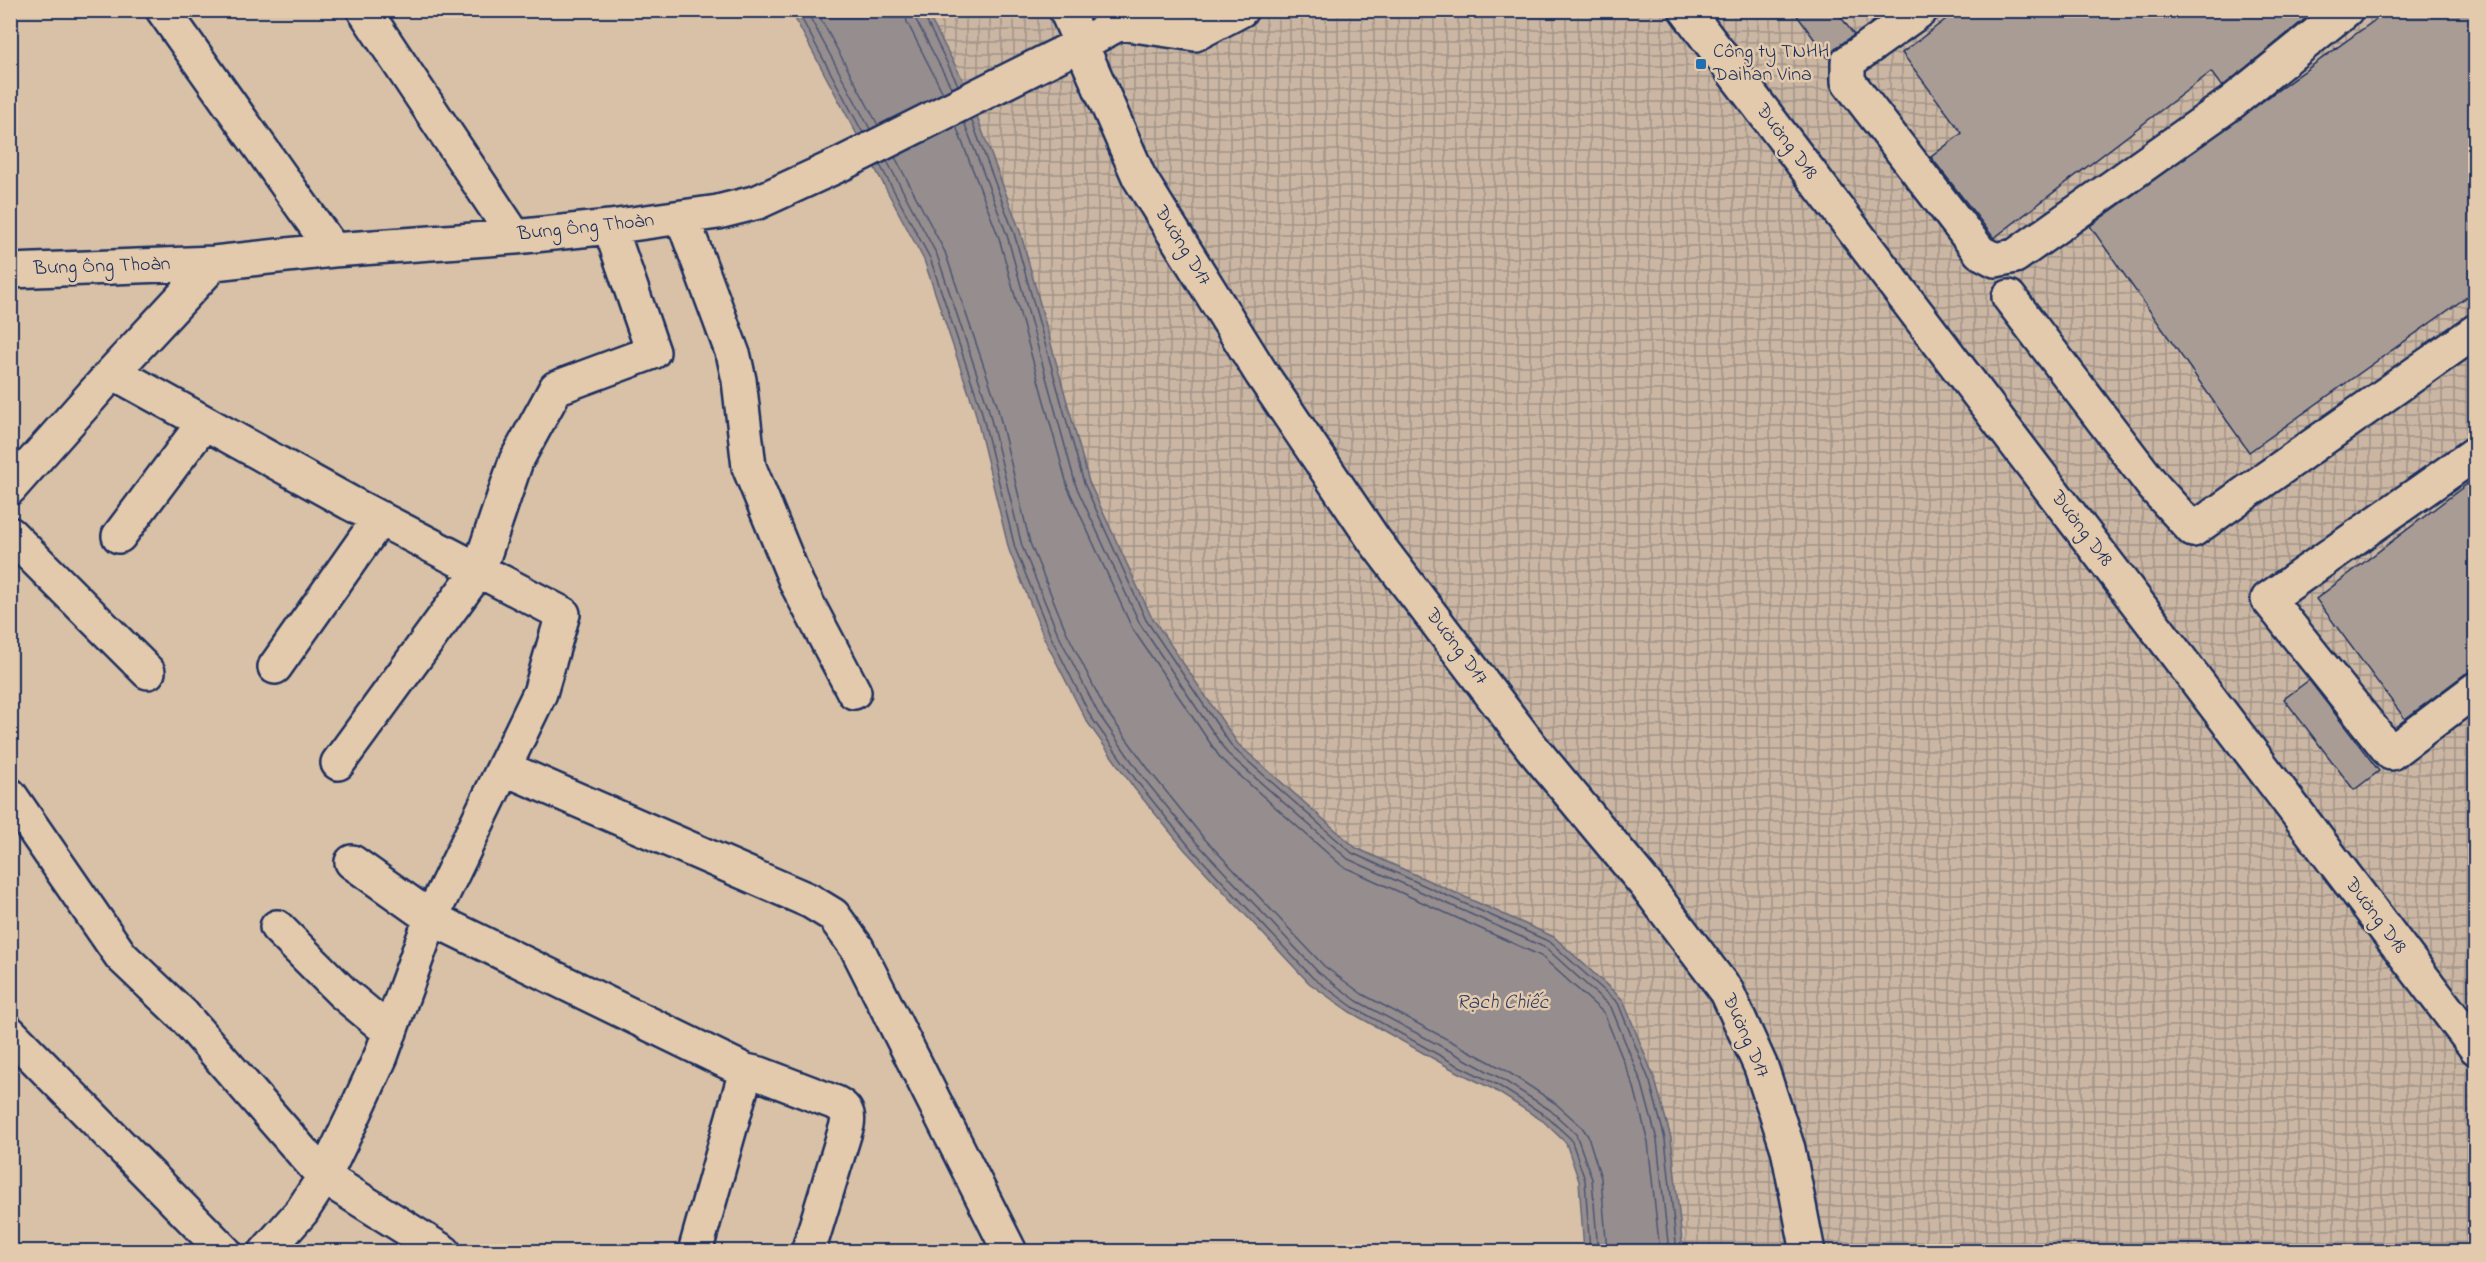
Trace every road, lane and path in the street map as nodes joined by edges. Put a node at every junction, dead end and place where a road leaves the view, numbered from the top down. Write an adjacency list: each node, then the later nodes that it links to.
1 (164, 10): 13 (street)
2 (364, 10): 12 (street)
3 (1066, 10): 9 (street, Đường D17)
4 (1241, 10): 8 (street, Bưng Ông Thoàn)
5 (1686, 10): 38 (street, Đường D18)
6 (1921, 10): 7 (street)
7 (2346, 10)
8 (1123, 17): 9 (street, Bưng Ông Thoàn)
9 (1081, 44): 10 (street, Bưng Ông Thoàn); 47 (street, Đường D17)
10 (682, 217): 11 (street, Bưng Ông Thoàn); 29 (street)
11 (610, 227): 12 (street, Bưng Ông Thoàn); 25 (street)
12 (515, 237): 13 (street, Bưng Ông Thoàn)
13 (333, 250): 14 (street, Bưng Ông Thoàn)
14 (214, 263): 15 (street, Bưng Ông Thoàn); 18 (street)
15 (10, 271)
16 (2009, 297): 17 (street)
17 (2475, 331)
18 (113, 372): 19 (street); 21 (street)
19 (203, 424): 22 (street); 24 (street)
20 (2475, 453): 28 (street)
21 (10, 488)
22 (380, 518): 25 (street); 26 (street)
23 (10, 534): 27 (street)
24 (119, 536)
25 (479, 570): 30 (street); 31 (street)
26 (275, 667)
27 (148, 672)
28 (2475, 689)
29 (854, 692)
30 (338, 763)
31 (504, 768): 34 (street); 46 (street)
32 (10, 795): 40 (street)
33 (352, 862): 34 (street)
34 (431, 918): 36 (street); 39 (street)
35 (277, 927): 36 (street)
36 (390, 1032): 40 (street)
37 (10, 1033): 41 (street)
38 (2475, 1048)
39 (746, 1071): 44 (street); 45 (street)
40 (324, 1177): 42 (street); 43 (street)
41 (225, 1251)
42 (266, 1251)
43 (444, 1251)
44 (695, 1251)
45 (808, 1251)
46 (1010, 1251)
47 (1808, 1251)

